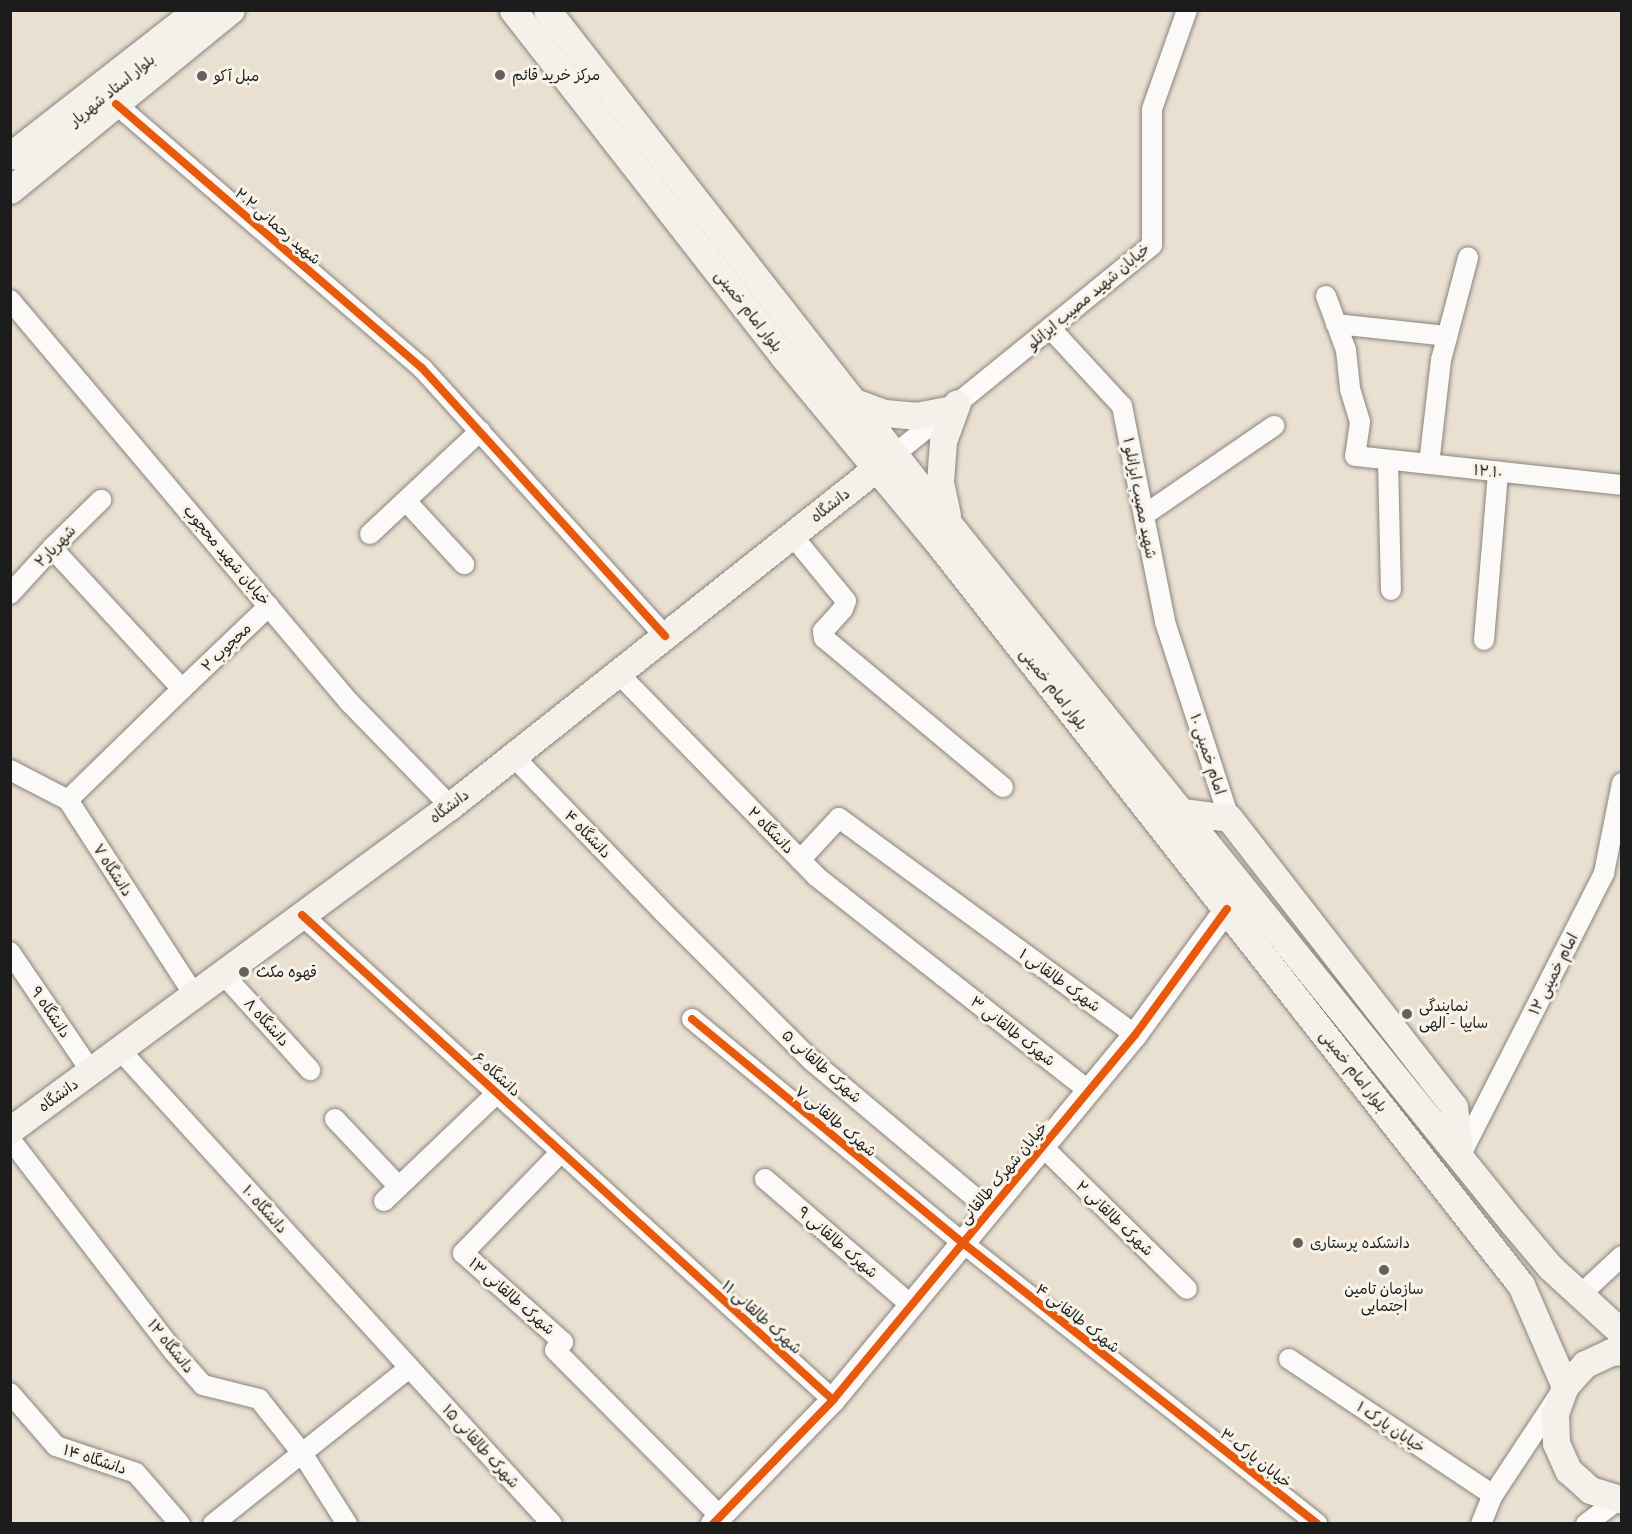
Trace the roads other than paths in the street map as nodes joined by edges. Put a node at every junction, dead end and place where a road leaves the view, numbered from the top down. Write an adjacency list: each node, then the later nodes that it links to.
1 (197, 10): 7 (main road, بلوار استاد شهریار)
2 (231, 10): 6 (main road, بلوار استاد شهریار)
3 (513, 10): 20 (main road, بلوار امام خمینی)
4 (547, 10): 15 (main road, بلوار امام خمینی)
5 (1186, 10): 13 (street, خیابان شهید مصیب ایزانلو)
6 (116, 104): 8 (main road, بلوار استاد شهریار); 18 (street, شهید رحمانی ۲.۲)
7 (10, 156)
8 (10, 190)
9 (1468, 258): 14 (street)
10 (1326, 296): 12 (street)
11 (10, 300): 34 (street, خیابان شهید محجوب)
12 (1336, 324): 14 (street); 19 (street, ۱۲.۱۰)
13 (1050, 328): 16 (street, خیابان شهید مصیب ایزانلو); 26 (street, شهید مصیب ایزانلو ۱)
14 (1447, 336): 21 (street)
15 (854, 402): 16 (main road); 20 (main road, بلوار امام خمینی)
16 (952, 407): 20 (street, خیابان شهید مصیب ایزانلو); 27 (main road)
17 (1274, 426): 26 (street)
18 (480, 431): 25 (street); 35 (street, شهید رحمانی ۲.۲)
19 (1388, 460): 21 (street, ۱۲.۱۰); 32 (street)
20 (886, 461): 27 (main road, بلوار امام خمینی); 29 (main road, دانشگاه); 50 (main road, بلوار امام خمینی)
21 (1430, 464): 22 (street, ۱۲.۱۰)
22 (1498, 472): 23 (street, ۱۲.۱۰); 36 (street)
23 (1622, 485)
24 (101, 500): 30 (street, شهریار۲)
25 (406, 501): 28 (street); 31 (street)
26 (1144, 515): 39 (street, شهید مصیب ایزانلو ۱)
27 (948, 522): 46 (main road, بلوار امام خمینی)
28 (370, 534)
29 (792, 535): 35 (main road, دانشگاه); 43 (street)
30 (52, 548): 33 (street, شهریار۲); 38 (street)
31 (464, 564)
32 (1391, 590)
33 (10, 594)
34 (269, 606): 38 (street, محجوب ۲); 45 (street, خیابان شهید محجوب)
35 (665, 636): 37 (main road, دانشگاه)
36 (1484, 640)
37 (618, 673): 40 (main road, دانشگاه); 48 (street, دانشگاه ۲)
38 (182, 689): 44 (street, محجوب ۲)
39 (1188, 691): 47 (street, امام خمینی ۱۰)
40 (513, 756): 45 (main road, دانشگاه); 51 (street, دانشگاه ۴)
41 (10, 770): 44 (street, دانشگاه ۷)
42 (1622, 783): 69 (street, امام خمینی ۱۲)
43 (1003, 787)
44 (68, 800): 56 (street, دانشگاه ۷)
45 (450, 806): 52 (main road, دانشگاه)
46 (1183, 812): 47 (main road); 50 (main road, بلوار امام خمینی)
47 (1229, 818): 49 (main road)
48 (800, 860): 54 (street, دانشگاه ۲); 58 (street, شهرک طالقانی ۱)
49 (1284, 888): 50 (main road); 69 (main road)
50 (1244, 902): 58 (street, خیابان شهرک طالقانی); 69 (main road, بلوار امام خمینی); 84 (main road, بلوار امام خمینی)
51 (663, 912): 73 (street, شهرک طالقانی ۵)
52 (302, 915): 55 (main road, دانشگاه); 63 (street, دانشگاه ۶)
53 (10, 952): 61 (street, دانشگاه ۹)
54 (937, 971): 62 (street, شهرک طالقانی ۳)
55 (223, 974): 56 (main road, دانشگاه); 60 (street, دانشگاه ۸)
56 (194, 995): 59 (main road, دانشگاه)
57 (692, 1019): 74 (street, شهرک طالقانی ۷)
58 (1135, 1035): 62 (street, خیابان شهرک طالقانی)
59 (120, 1050): 61 (main road, دانشگاه); 83 (street, دانشگاه ۱۰)
60 (310, 1070)
61 (91, 1071): 65 (main road, دانشگاه)
62 (1089, 1090): 67 (street, خیابان شهرک طالقانی)
63 (497, 1093): 68 (street, دانشگاه ۶); 71 (street)
64 (335, 1119): 71 (street)
65 (10, 1130)
66 (10, 1139): 88 (street, دانشگاه ۱۲)
67 (1042, 1147): 73 (street, خیابان شهرک طالقانی); 77 (street, شهرک طالقانی ۲)
68 (561, 1152): 75 (street, دانشگاه ۶); 91 (street, شهرک طالقانی ۱۳)
69 (1460, 1156): 78 (main road, بلوار امام خمینی)
70 (765, 1179): 79 (street, شهرک طالقانی ۹)
71 (399, 1187): 72 (street)
72 (384, 1201)
73 (990, 1210): 74 (street, خیابان شهرک طالقانی)
74 (963, 1244): 79 (street, خیابان شهرک طالقانی); 87 (street, شهرک طالقانی ۴)
75 (672, 1254): 86 (street, شهرک طالقانی ۱۱)
76 (1622, 1256): 78 (street)
77 (1187, 1289)
78 (1580, 1295): 80 (main road, بلوار امام خمینی)
79 (911, 1305): 86 (street, خیابان شهرک طالقانی)
80 (1622, 1333)
81 (1622, 1351): 84 (main road)
82 (1289, 1359): 89 (street, خیابان پارک ۱)
83 (410, 1368): 88 (street); 95 (street, شهرک طالقانی ۱۵)
84 (1565, 1386): 89 (street); 90 (main road)
85 (10, 1393): 92 (street, دانشگاه ۱۴)
86 (833, 1400): 91 (street, خیابان شهرک طالقانی)
87 (1177, 1413): 96 (street, خیابان پارک ۳)
88 (302, 1453): 93 (street); 94 (street, دانشگاه ۱۲)
89 (1493, 1494): 97 (street)
90 (1620, 1500): 98 (street)
91 (717, 1520)
92 (180, 1524)
93 (213, 1524)
94 (347, 1524)
95 (552, 1524)
96 (1317, 1524)
97 (1481, 1524)
98 (1586, 1524)

